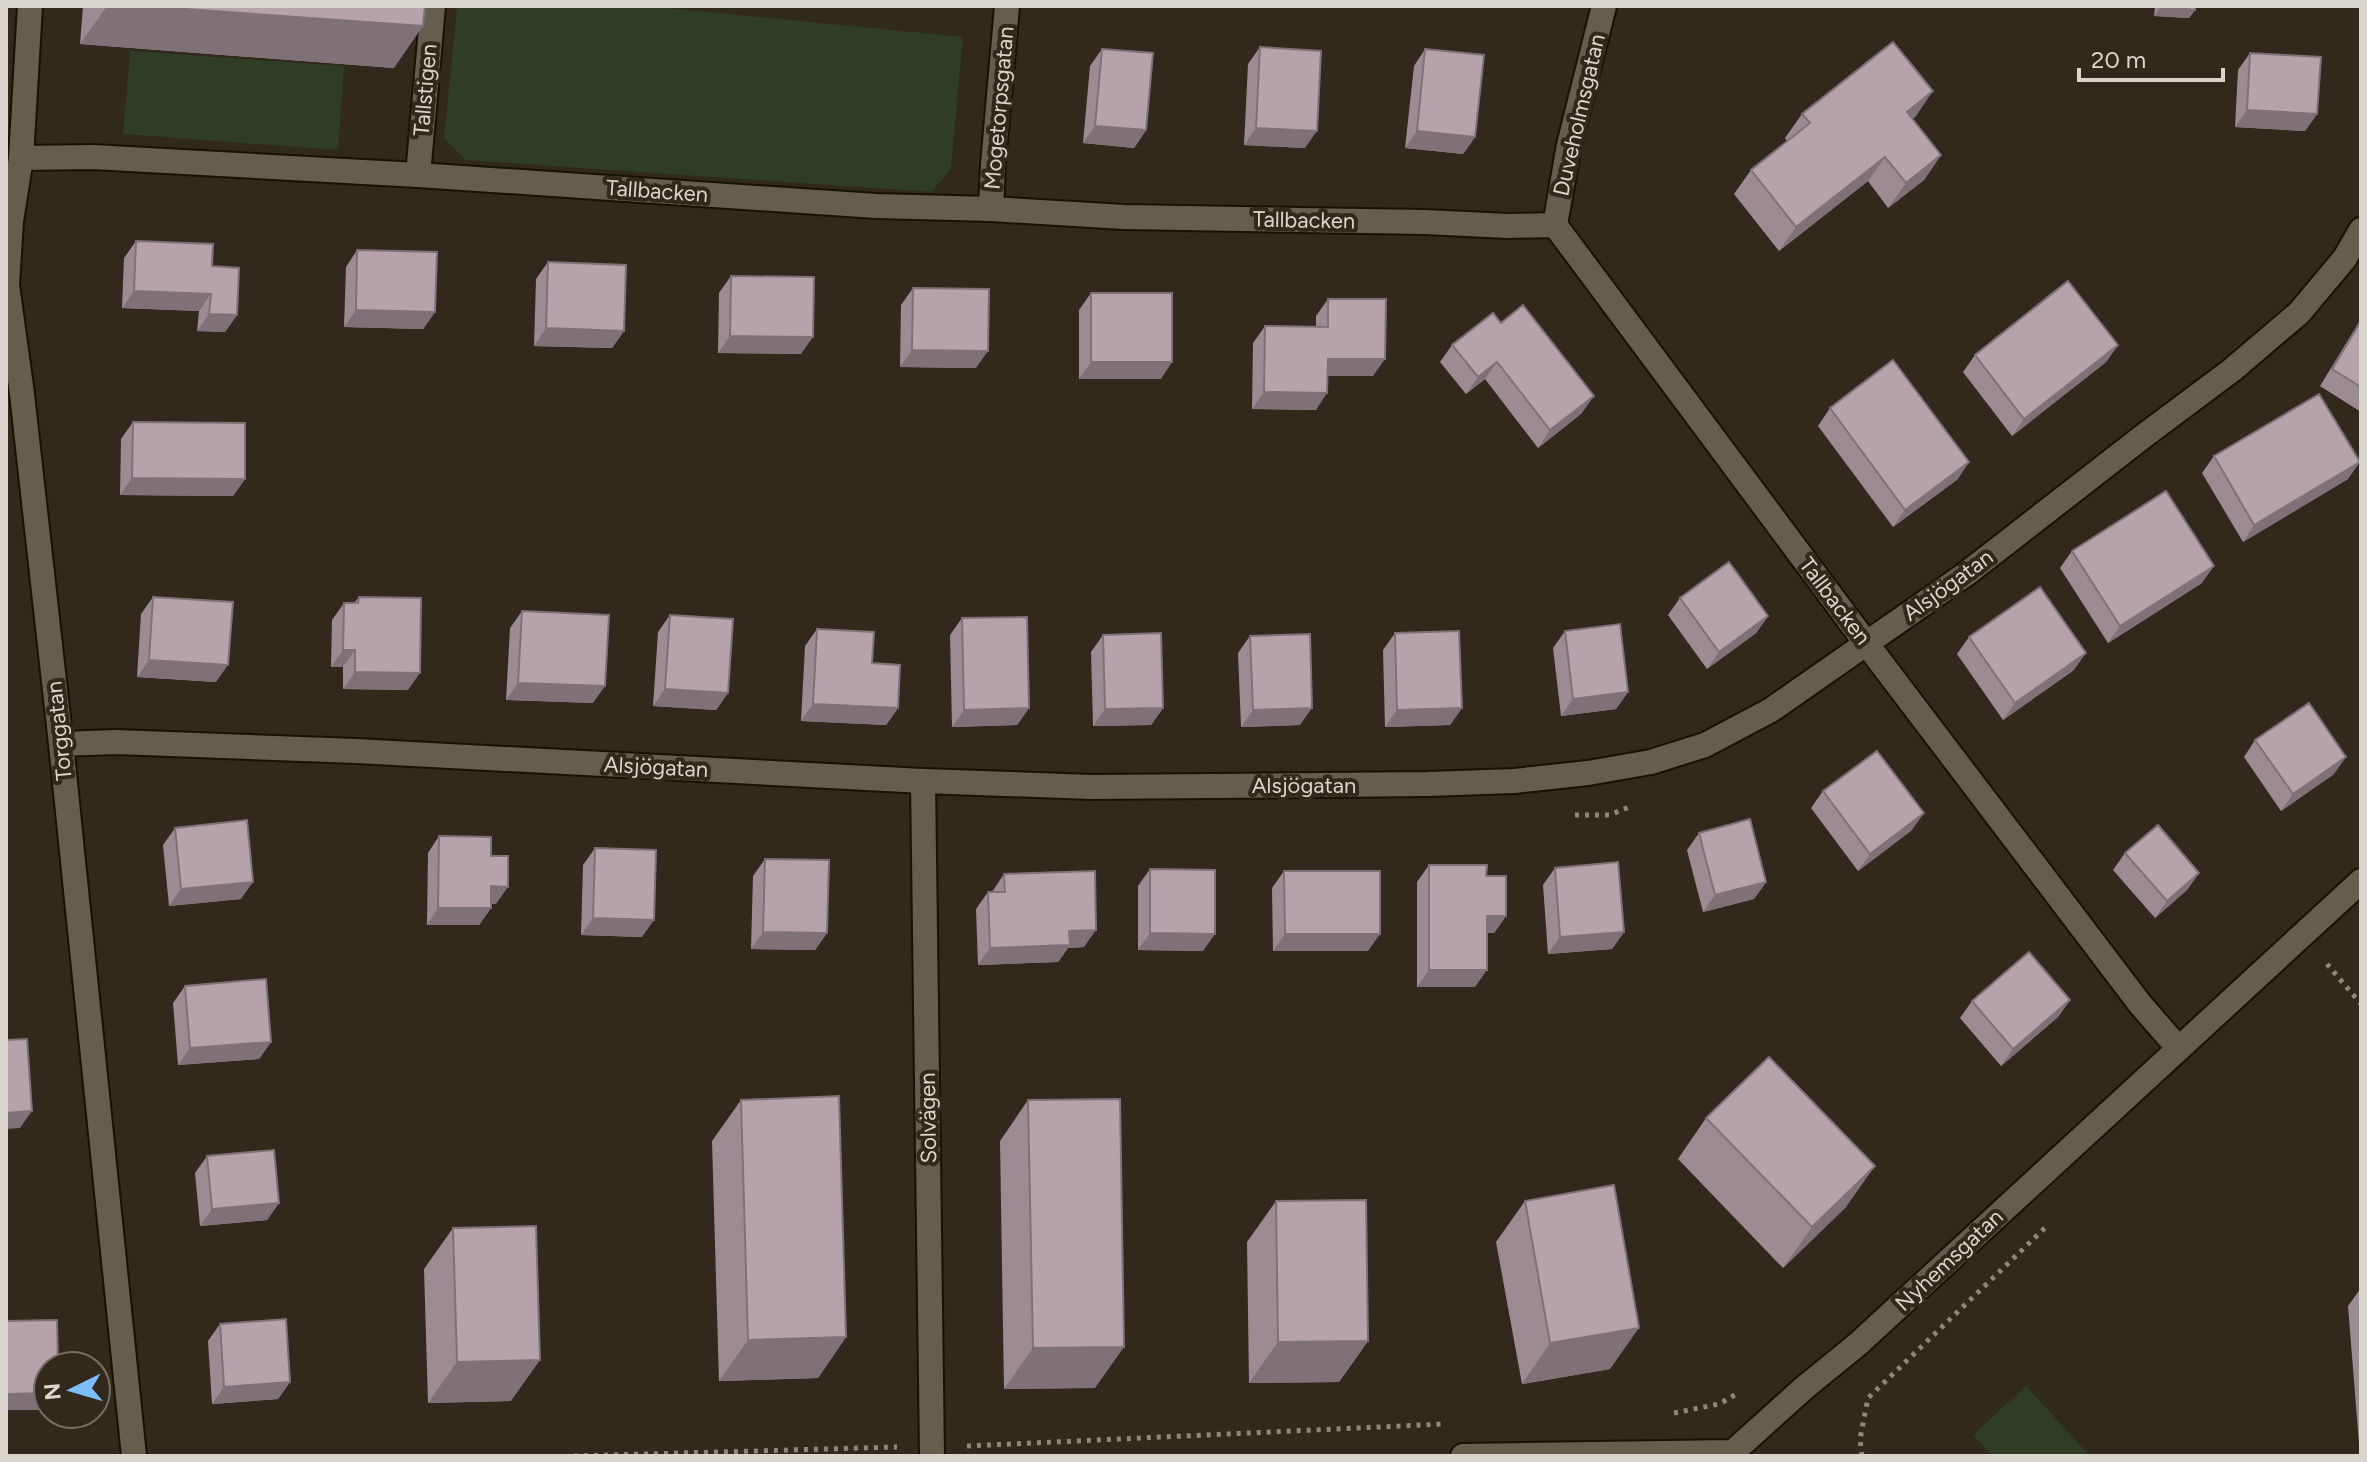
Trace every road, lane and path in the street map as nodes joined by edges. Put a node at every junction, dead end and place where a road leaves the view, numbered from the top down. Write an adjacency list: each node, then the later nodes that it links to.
1 (30, 6): 5 (street, Torggatan)
2 (433, 6): 6 (street, Tallstigen)
3 (1007, 6): 7 (street, Mogetorpsgatan)
4 (1604, 6): 8 (street, Duveholmsgatan)
5 (21, 158): 6 (street, Tallbacken); 10 (street, Torggatan)
6 (418, 175): 7 (street, Tallbacken)
7 (991, 209): 8 (street, Tallbacken)
8 (1555, 225): 11 (street, Tallbacken)
9 (2361, 230): 11 (street, Alsjögatan)
10 (6, 285): 12 (street, Torggatan)
11 (1866, 643): 13 (street, Alsjögatan); 19 (street, Tallbacken)
12 (61, 744): 13 (street, Alsjögatan); 25 (street, Torggatan)
13 (923, 781): 23 (street, Solvägen)
14 (1637, 804): 15 (path)
15 (1561, 815)
16 (2361, 881): 17 (street, Nyhemsgatan)
17 (2291, 945): 18 (path); 19 (street, Nyhemsgatan)
18 (2361, 1004)
19 (2179, 1049): 24 (street, Nyhemsgatan)
20 (1744, 1389): 21 (path)
21 (1671, 1413)
22 (1449, 1423): 23 (path)
23 (932, 1452): 26 (path)
24 (1737, 1454): 27 (street, Nyhemsgatan)
25 (134, 1456)
26 (574, 1456)
27 (1463, 1456)

